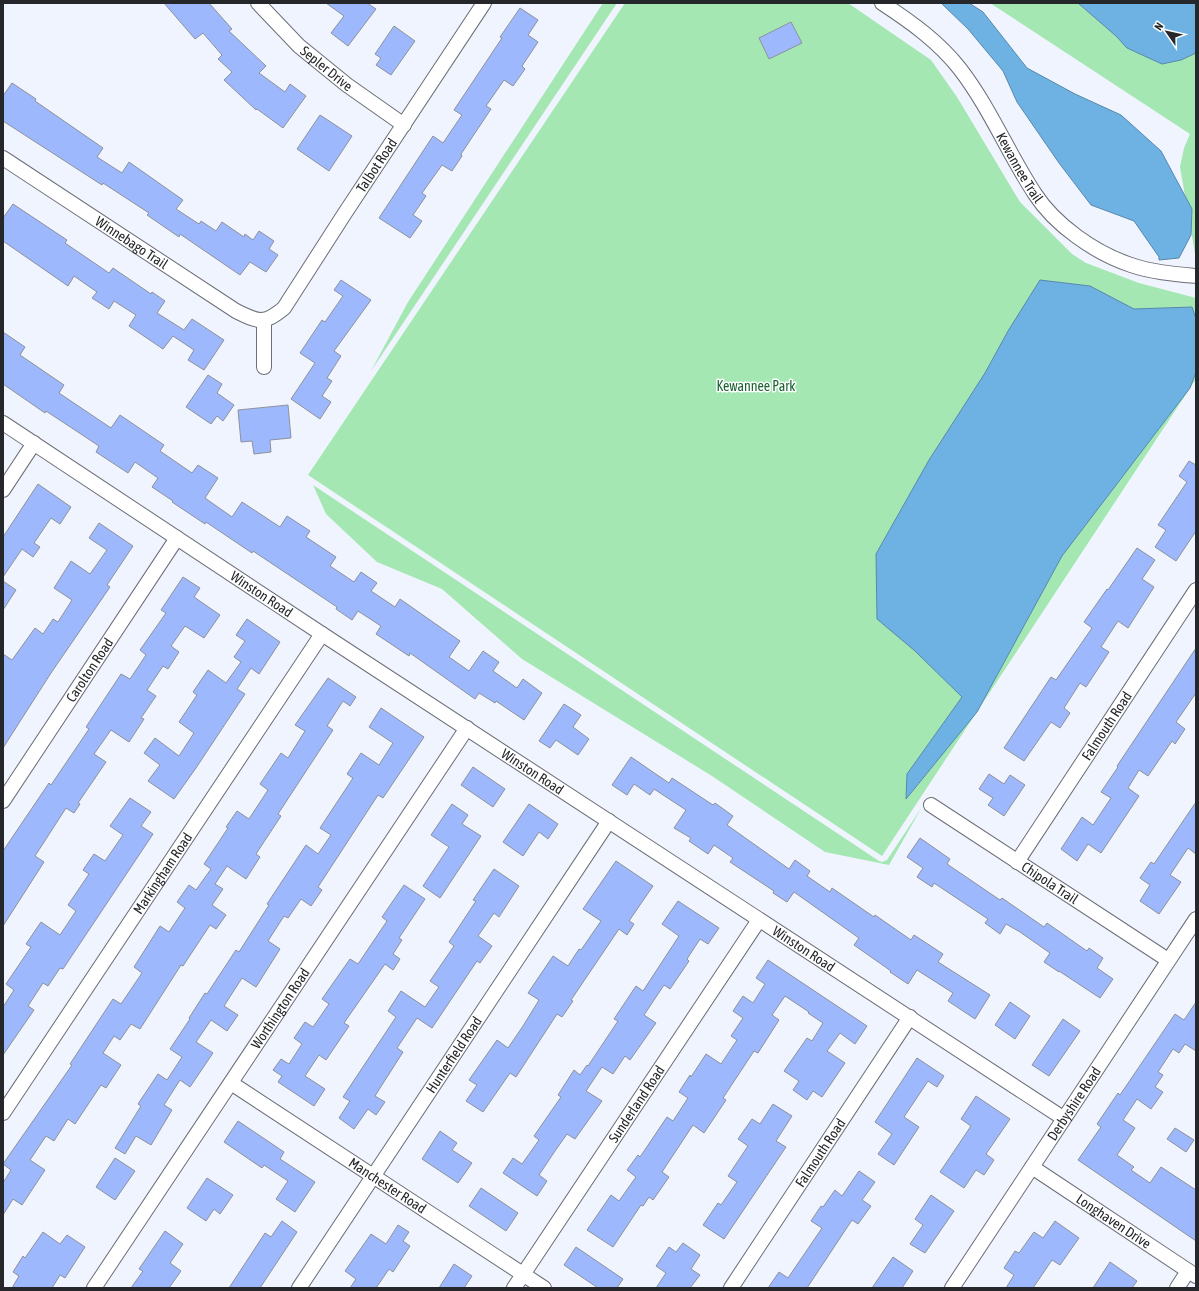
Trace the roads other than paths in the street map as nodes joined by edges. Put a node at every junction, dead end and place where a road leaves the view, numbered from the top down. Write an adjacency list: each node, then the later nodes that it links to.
1 (258, 3): 4 (street, Sepler Drive)
2 (484, 3): 4 (street, Talbot Road)
3 (882, 3): 6 (street, Kewannee Trail)
4 (404, 124): 7 (street, Talbot Road)
5 (3, 158): 7 (street, Winnebago Trail)
6 (1196, 276)
7 (264, 320): 8 (street)
8 (264, 367)
9 (3, 423): 10 (street, Winston Road)
10 (34, 443): 11 (street); 12 (street, Winston Road)
11 (3, 490)
12 (177, 538): 14 (street, Winston Road); 16 (street, Carolton Road)
13 (1196, 590): 19 (street, Falmouth Road)
14 (322, 634): 15 (street, Winston Road); 25 (street, Markingham Road)
15 (467, 728): 18 (street, Winston Road); 24 (street, Worthington Road)
16 (3, 801)
17 (931, 805): 19 (street, Chipola Trail)
18 (609, 821): 21 (street, Winston Road); 28 (street, Hunterfield Road)
19 (1017, 862): 22 (street, Chipola Trail)
20 (1196, 918): 22 (street, Derbyshire Road)
21 (759, 920): 23 (street, Winston Road); 30 (street, Sunderland Road)
22 (1168, 960): 26 (street, Derbyshire Road)
23 (910, 1017): 26 (street, Winston Road); 35 (street, Falmouth Road)
24 (231, 1083): 28 (street, Manchester Road); 31 (street, Worthington Road)
25 (3, 1113)
26 (1063, 1118): 27 (street, Derbyshire Road)
27 (1032, 1167): 29 (street, Longhaven Drive); 36 (street, Derbyshire Road)
28 (373, 1175): 30 (street, Manchester Road); 32 (street, Hunterfield Road)
29 (1192, 1273): 37 (street)
30 (523, 1274): 33 (street, Sunderland Road); 34 (street, Manchester Road)
31 (94, 1288)
32 (299, 1288)
33 (514, 1288)
34 (544, 1288)
35 (731, 1288)
36 (952, 1288)
37 (1177, 1288)

